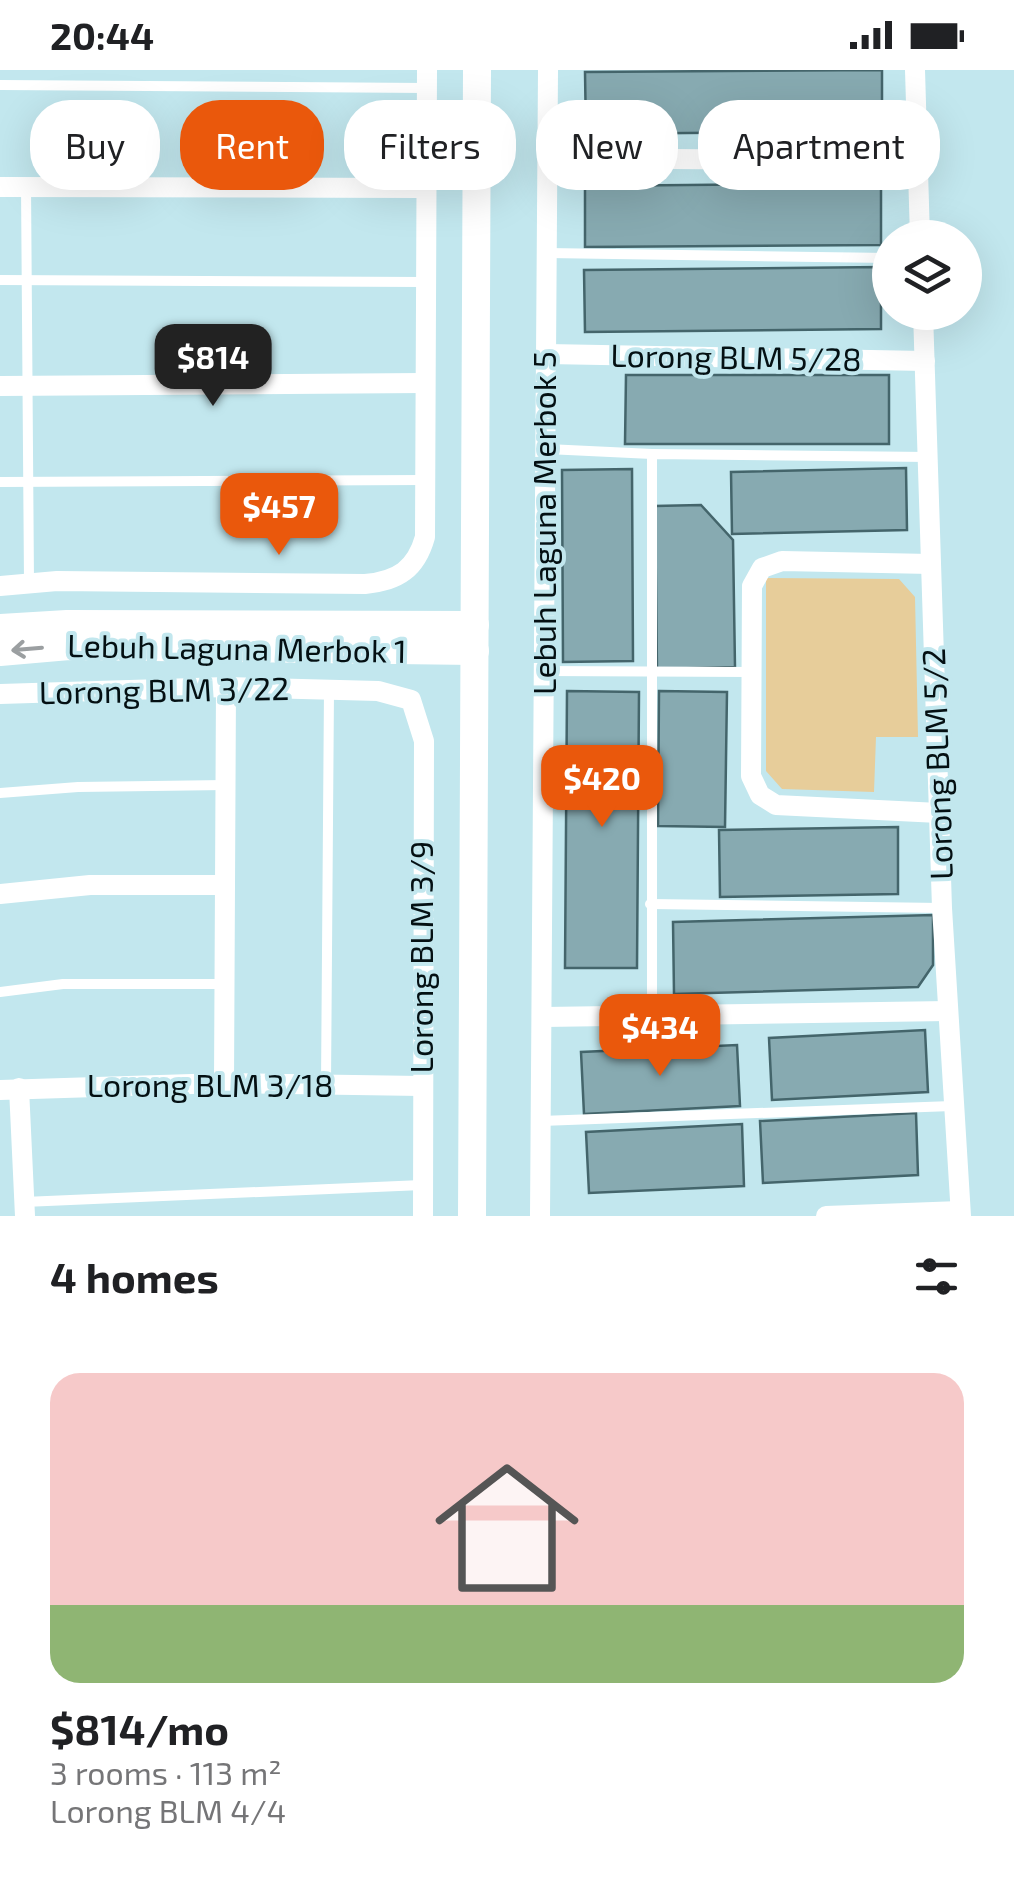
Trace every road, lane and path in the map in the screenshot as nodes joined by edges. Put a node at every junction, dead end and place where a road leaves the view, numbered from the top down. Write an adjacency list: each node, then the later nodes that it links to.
1 (477, 70): 36 (street)
2 (548, 70): 6 (street, Lebuh Laguna Merbok 5)
3 (915, 70): 7 (street)
4 (426, 79): 5 (lane)
5 (0, 85)
6 (548, 100)
7 (916, 100)
8 (0, 186): 9 (street)
9 (26, 186): 10 (street); 17 (lane)
10 (344, 188)
11 (424, 190): 19 (street)
12 (547, 190): 15 (street, Lebuh Laguna Merbok 5)
13 (918, 190): 14 (street)
14 (919, 220)
15 (547, 253): 16 (lane); 21 (street, Lebuh Laguna Merbok 5)
16 (872, 258)
17 (27, 278): 18 (lane); 19 (lane); 23 (lane)
18 (0, 280)
19 (424, 282): 24 (street)
20 (924, 330): 22 (street, Lorong BLM 5/2)
21 (547, 354): 22 (street, Lorong BLM 5/28); 26 (street, Lebuh Laguna Merbok 5)
22 (925, 362): 28 (street, Lorong BLM 5/2)
23 (28, 382): 24 (street); 25 (street); 29 (lane)
24 (423, 383): 30 (street)
25 (0, 386)
26 (547, 449): 27 (lane); 39 (street, Lebuh Laguna Merbok 5)
27 (652, 454): 28 (lane); 38 (lane)
28 (931, 457): 32 (street, Lorong BLM 5/2)
29 (28, 479): 30 (lane); 31 (lane); 33 (lane)
30 (426, 480): 33 (street)
31 (0, 482)
32 (932, 564): 40 (street); 47 (street, Lorong BLM 5/2)
33 (29, 582): 34 (street)
34 (0, 586)
35 (0, 628): 36 (street, Lebuh Laguna Merbok 1)
36 (475, 638): 37 (street, Lebuh Laguna Merbok 1, one-way to 37); 68 (street)
37 (0, 652)
38 (654, 670): 39 (lane); 40 (lane); 50 (lane)
39 (544, 671): 56 (street, Lebuh Laguna Merbok 5)
40 (752, 672): 47 (street)
41 (226, 687): 42 (street, Lorong BLM 3/22); 43 (street, Lorong BLM 3/22); 45 (street)
42 (329, 690): 44 (street, Lorong BLM 3/22); 58 (lane)
43 (0, 694)
44 (410, 700): 59 (street, Lorong BLM 3/9)
45 (227, 785): 46 (lane); 48 (street)
46 (0, 793)
47 (939, 812): 51 (street, Lorong BLM 5/2)
48 (225, 885): 49 (street); 52 (street)
49 (0, 894)
50 (650, 904): 51 (lane); 55 (lane)
51 (942, 908): 54 (street, Lorong BLM 5/2)
52 (224, 984): 53 (lane); 57 (street)
53 (0, 992)
54 (948, 1011): 55 (street); 61 (street, Lorong BLM 5/2)
55 (652, 1016): 56 (street)
56 (544, 1017): 62 (street, Lebuh Laguna Merbok 5)
57 (224, 1083): 58 (street, Lorong BLM 3/18); 60 (street, Lorong BLM 3/18)
58 (326, 1084): 59 (street, Lorong BLM 3/18)
59 (421, 1086): 63 (street, Lorong BLM 3/9)
60 (10, 1089): 64 (street)
61 (952, 1106): 62 (lane); 65 (street, Lorong BLM 5/2)
62 (542, 1120): 69 (street, Lebuh Laguna Merbok 5)
63 (422, 1185): 64 (lane); 67 (street, Lorong BLM 3/9)
64 (25, 1209)
65 (960, 1213): 66 (street)
66 (859, 1215): 70 (street)
67 (422, 1216)
68 (472, 1216)
69 (540, 1216)
70 (826, 1216)

